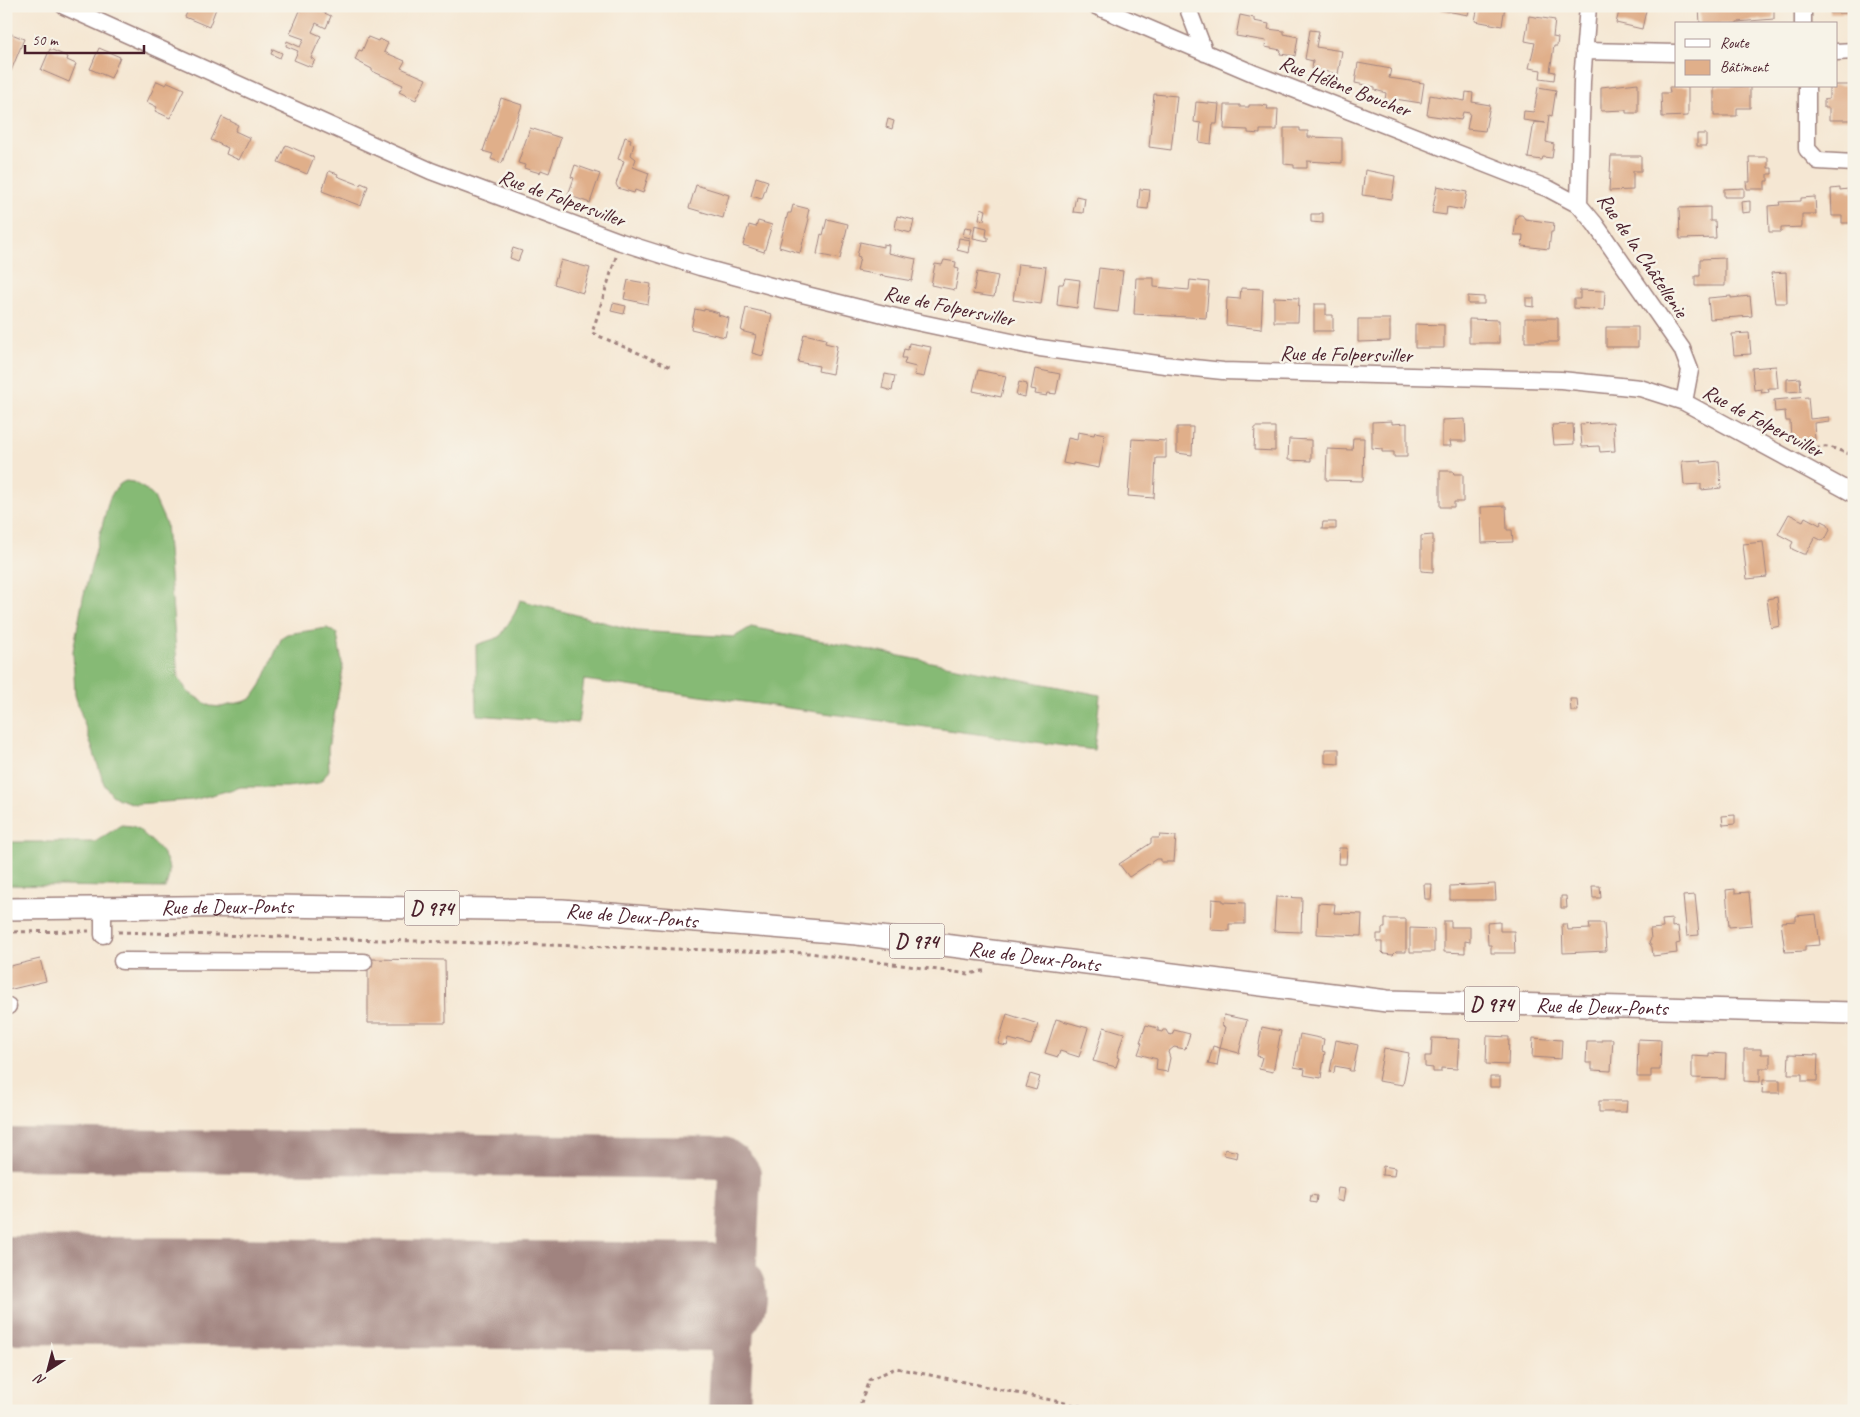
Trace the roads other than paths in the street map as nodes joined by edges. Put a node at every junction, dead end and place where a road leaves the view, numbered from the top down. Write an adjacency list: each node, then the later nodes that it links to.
1 (64, 6): 15 (street, Rue de Folpersviller)
2 (1096, 6): 10 (street, Rue Hélène Boucher)
3 (1187, 6): 10 (street)
4 (1803, 6): 6 (street)
5 (1583, 8): 7 (street, Rue de la Châtellenie)
6 (1803, 22)
7 (1584, 51): 11 (street); 14 (street, Rue de la Châtellenie)
8 (1854, 51): 9 (street)
9 (1838, 52)
10 (1205, 53): 14 (street, Rue Hélène Boucher)
11 (1675, 53)
12 (1807, 88): 13 (street)
13 (1854, 163)
14 (1579, 206): 15 (street, Rue de la Châtellenie)
15 (1684, 402): 16 (street, Rue de Folpersviller)
16 (1854, 494)
17 (103, 908): 18 (main road, Rue de Deux-Ponts / D 974); 19 (street); 22 (main road, Rue de Deux-Ponts / D 974)
18 (6, 909)
19 (103, 933)
20 (122, 961): 21 (street)
21 (364, 962)
22 (1854, 1013)

